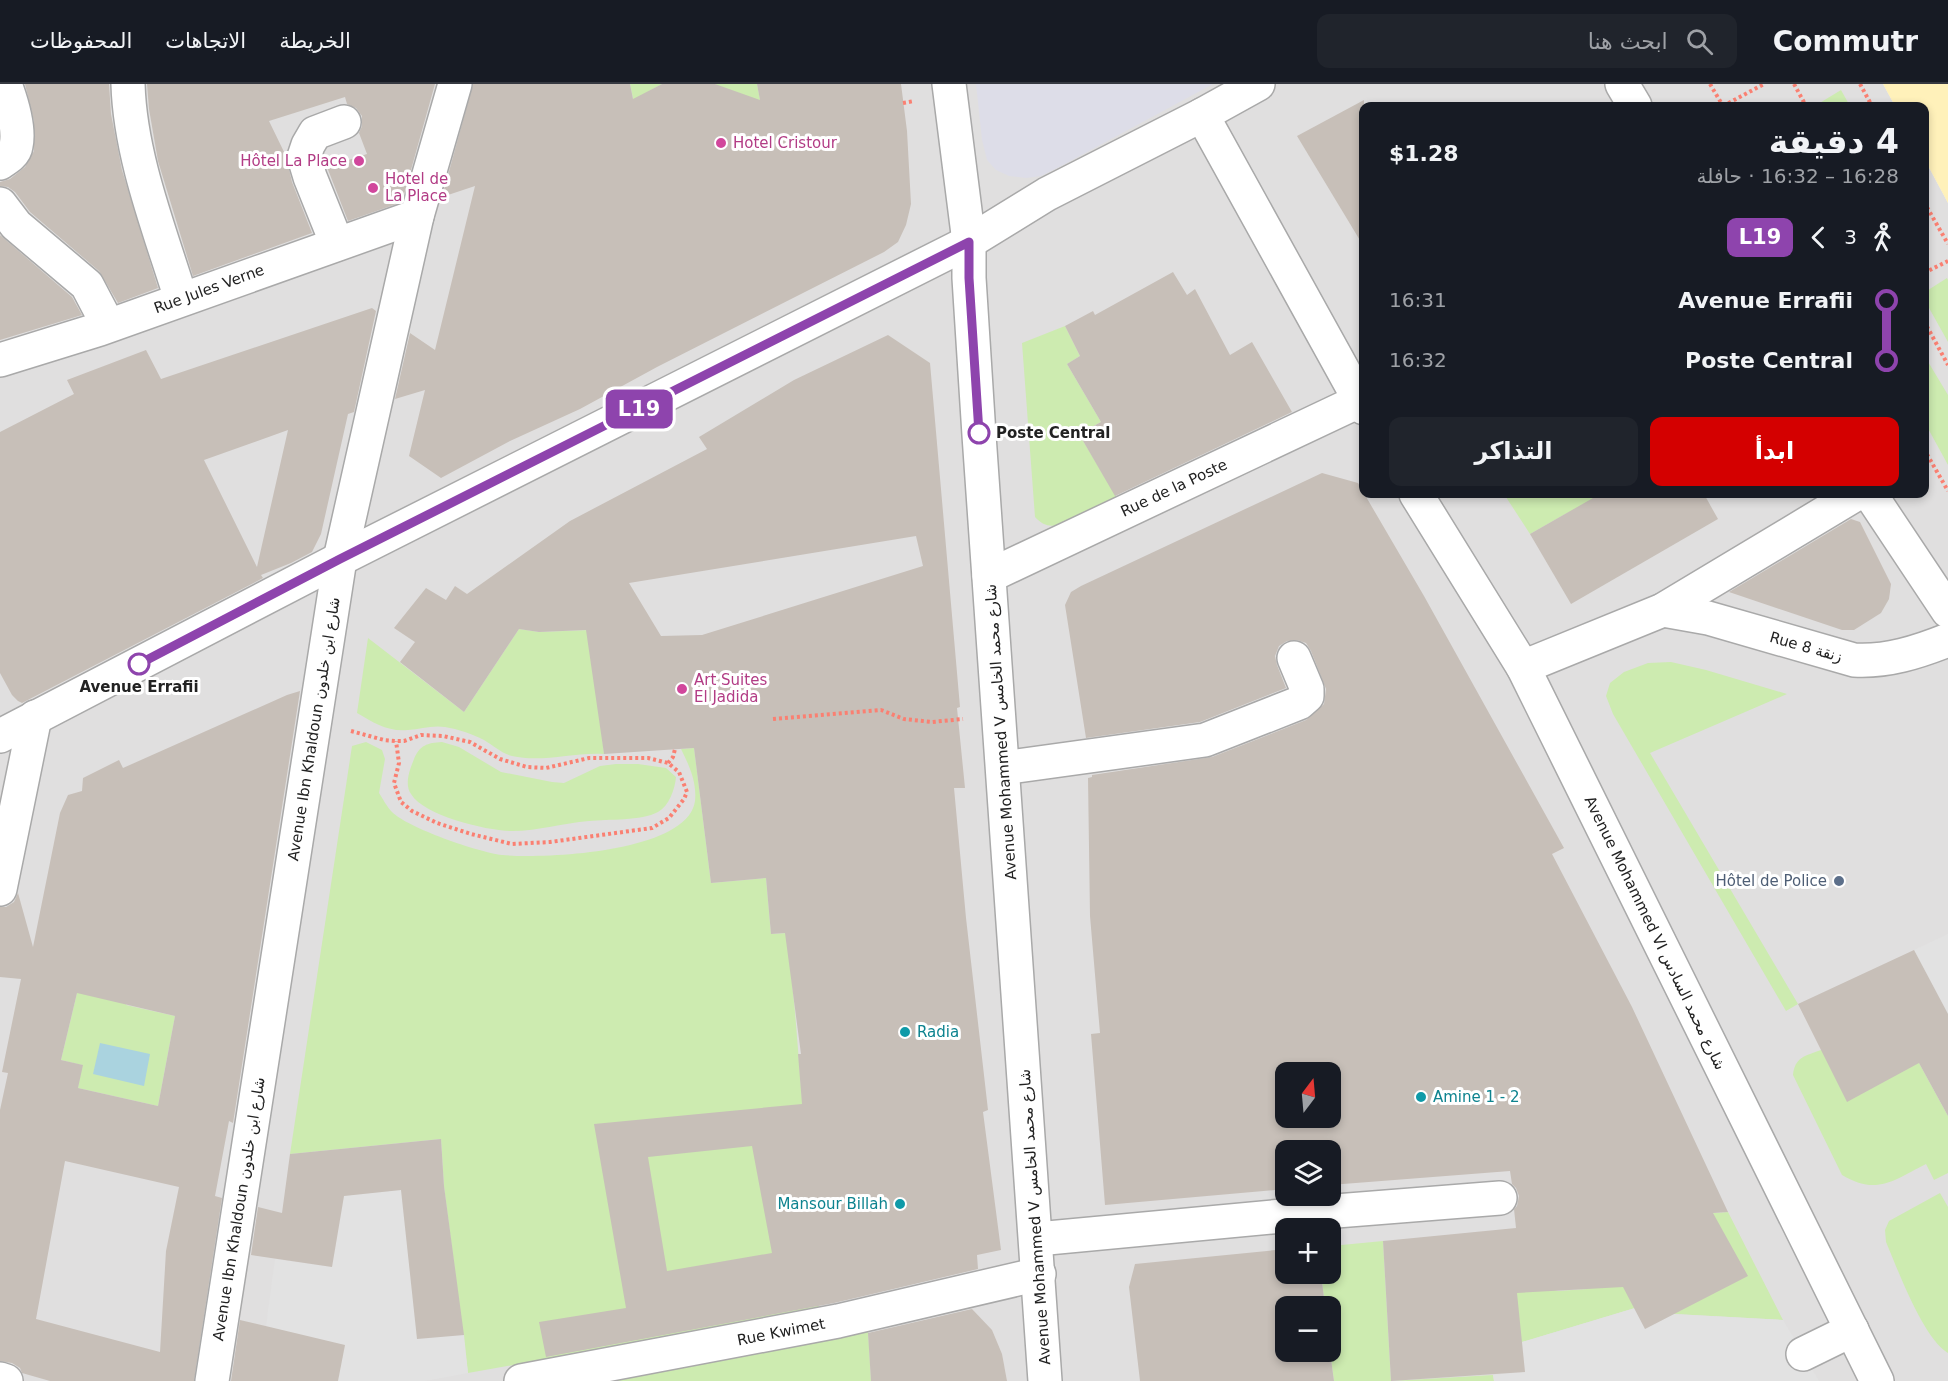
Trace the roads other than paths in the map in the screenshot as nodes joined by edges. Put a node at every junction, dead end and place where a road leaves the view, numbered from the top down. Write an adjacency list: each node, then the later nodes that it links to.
1 (5, 84): 10 (street)
2 (128, 84): 15 (street)
3 (455, 84): 12 (street, Avenue Ibn Khaldoun شارع ابن خلدون)
4 (949, 84): 13 (street, Avenue Mohammed V شارع محمد الخامس)
5 (1258, 84): 8 (street)
6 (1622, 84): 7 (street)
7 (1633, 102)
8 (1202, 115): 13 (street); 18 (street)
9 (344, 122): 14 (street)
10 (0, 163)
11 (0, 204): 16 (street)
12 (417, 216): 14 (street, Rue Jules Verne); 23 (street, Avenue Ibn Khaldoun شارع ابن خلدون)
13 (969, 242): 23 (street); 24 (street, Avenue Mohammed V شارع محمد الخامس)
14 (338, 244): 15 (street, Rue Jules Verne)
15 (181, 299): 16 (street, Rue Jules Verne)
16 (108, 326): 17 (street, Rue Jules Verne)
17 (0, 360)
18 (1359, 401)
19 (1359, 406): 24 (street, Rue de la Poste)
20 (1418, 498): 29 (street, Avenue Mohammed VI شارع محمد السادس)
21 (1849, 498): 25 (street)
22 (1873, 498): 26 (street)
23 (340, 559): 30 (street); 41 (street, Avenue Ibn Khaldoun شارع ابن خلدون)
24 (990, 576): 32 (street, Avenue Mohammed V شارع محمد الخامس)
25 (1663, 610): 27 (street, Rue 8 زنقة); 29 (street)
26 (1948, 611)
27 (1948, 640)
28 (1294, 658): 32 (street)
29 (1523, 667): 37 (street, Avenue Mohammed VI شارع محمد السادس)
30 (35, 717): 31 (street); 33 (street)
31 (0, 736)
32 (1003, 768): 35 (street, Avenue Mohammed V شارع محمد الخامس)
33 (0, 889)
34 (1500, 1198): 35 (street)
35 (1037, 1239): 36 (street, Avenue Mohammed V شارع محمد الخامس)
36 (1038, 1274): 42 (street, Rue Kwimet); 43 (street, Avenue Mohammed V شارع محمد الخامس)
37 (1852, 1330): 38 (street); 44 (street, Avenue Mohammed VI شارع محمد السادس)
38 (1803, 1354)
39 (0, 1379): 40 (street)
40 (6, 1381)
41 (212, 1381)
42 (521, 1381)
43 (1045, 1381)
44 (1877, 1381)

